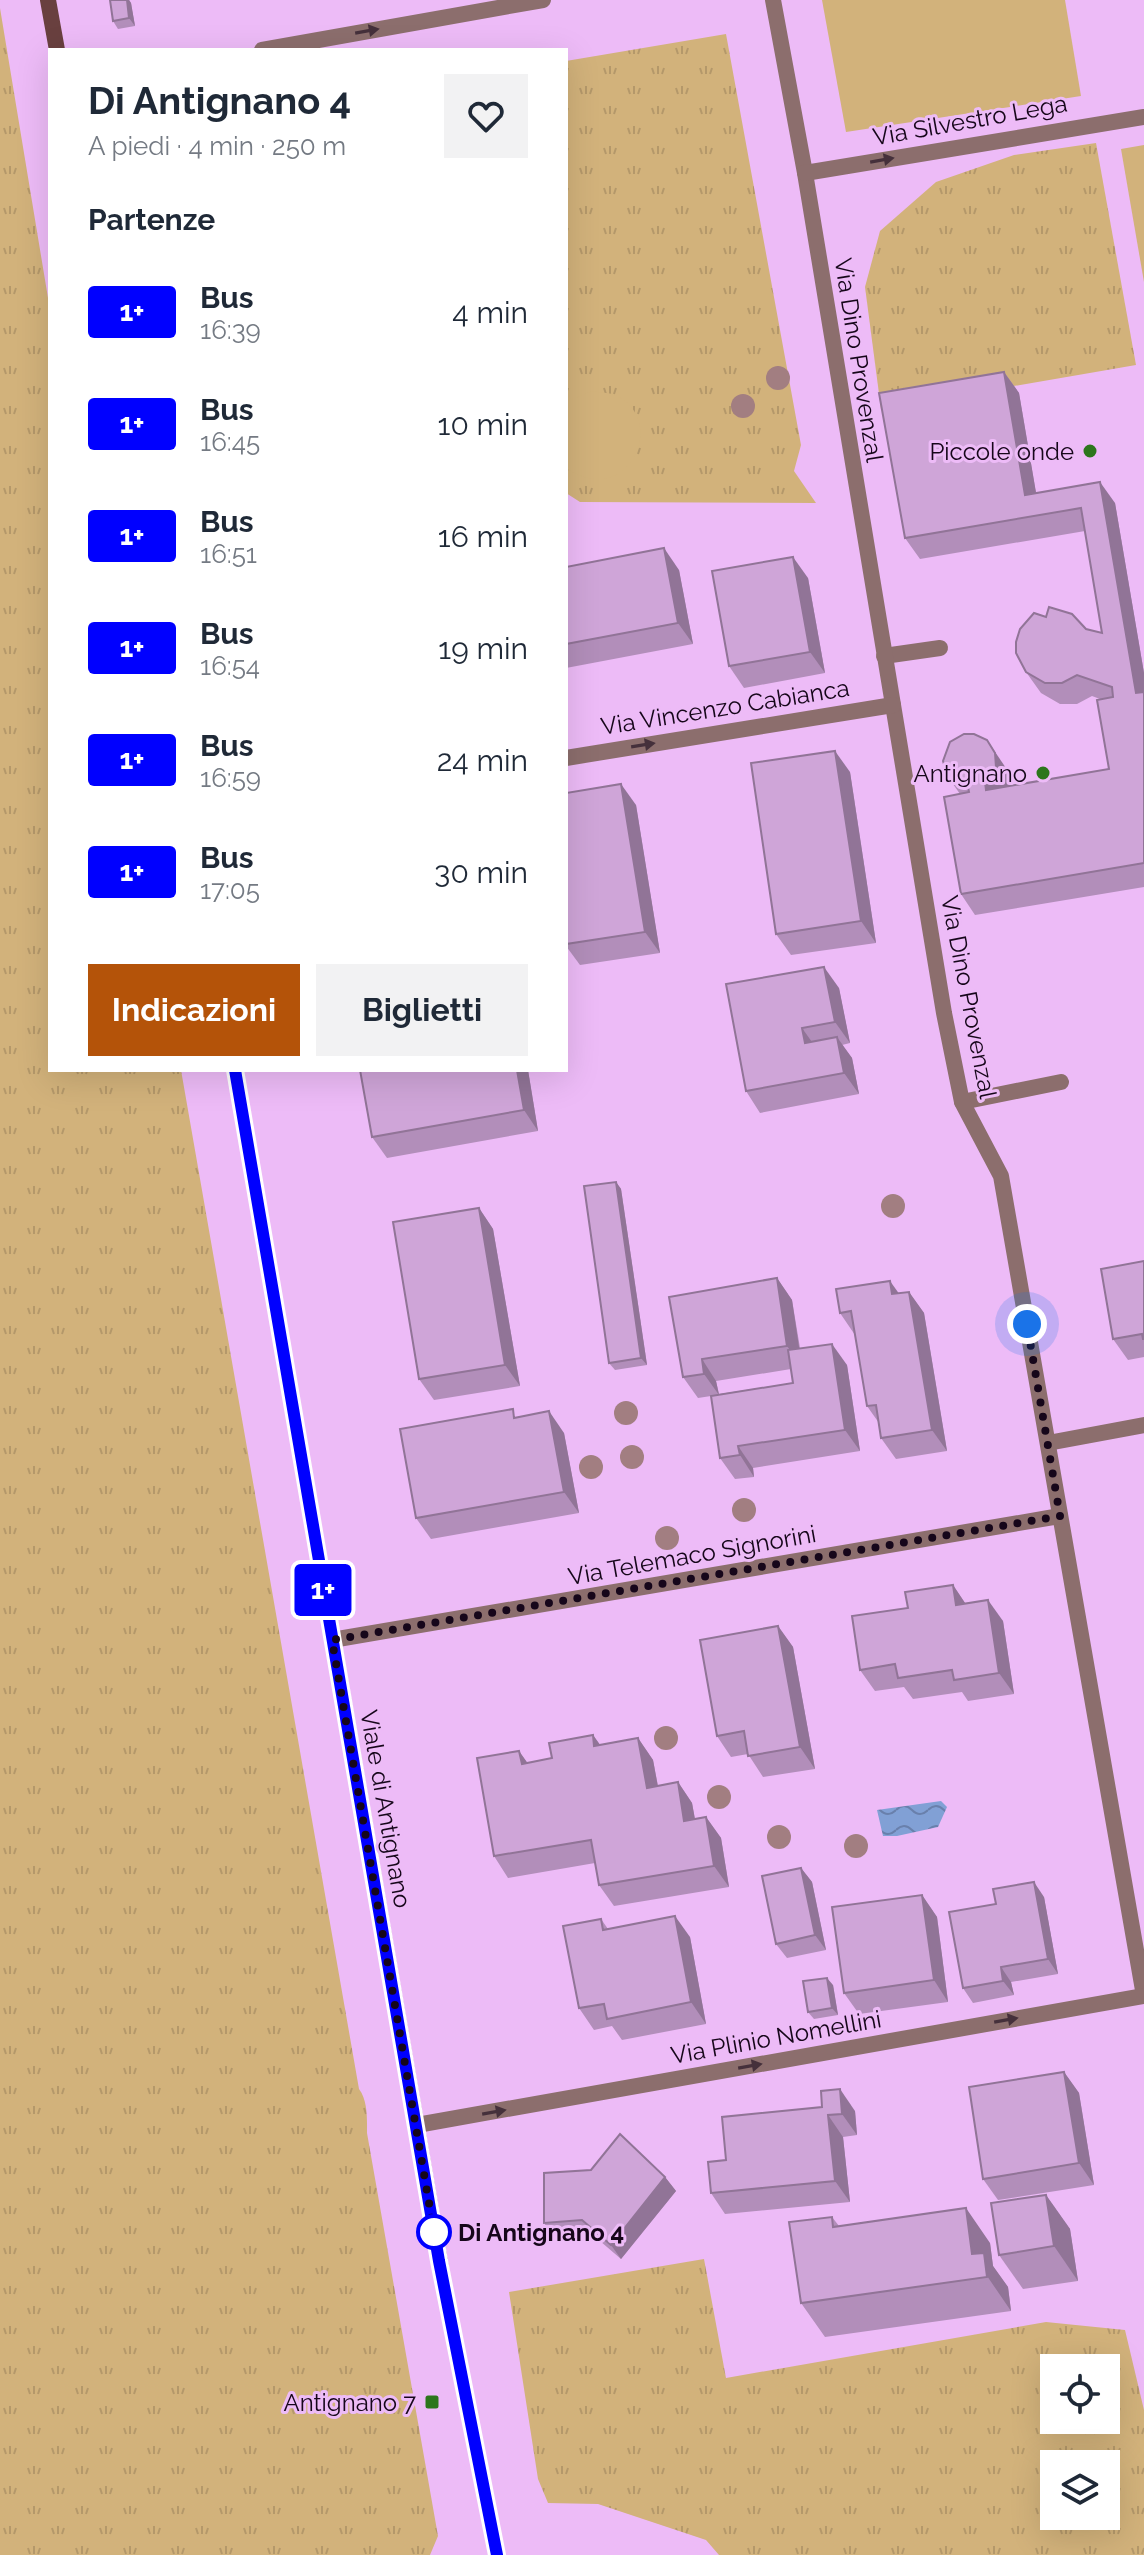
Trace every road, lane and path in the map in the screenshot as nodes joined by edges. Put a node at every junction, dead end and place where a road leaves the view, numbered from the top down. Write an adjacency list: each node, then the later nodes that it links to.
1 (48, 0): 4 (main road)
2 (543, 0): 5 (street, one-way to 2)
3 (773, 0): 7 (street, Via Dino Provenzal)
4 (57, 48)
5 (273, 48)
6 (1144, 117): 7 (street, Via Silvestro Lega, one-way to 6)
7 (805, 173): 9 (street, Via Dino Provenzal)
8 (940, 648): 9 (street)
9 (884, 656): 10 (street, Via Dino Provenzal)
10 (893, 705): 11 (street, Via Vincenzo Cabianca, one-way to 10); 14 (street, Via Dino Provenzal)
11 (568, 758)
12 (235, 1072): 18 (main road, Viale di Antignano)
13 (1061, 1082): 14 (street)
14 (962, 1102): 16 (street, Via Dino Provenzal)
15 (1144, 1425): 16 (street)
16 (1048, 1443): 17 (street, Via Dino Provenzal)
17 (1060, 1516): 18 (street, Via Telemaco Signorini); 19 (street, Via Dino Provenzal)
18 (332, 1640): 21 (main road, Viale di Antignano)
19 (1140, 1944): 20 (street, Via Dino Provenzal)
20 (1144, 1996): 21 (street, Via Plinio Nomellini, one-way to 20)
21 (417, 2125): 22 (main road, Viale di Antignano)
22 (497, 2555)

